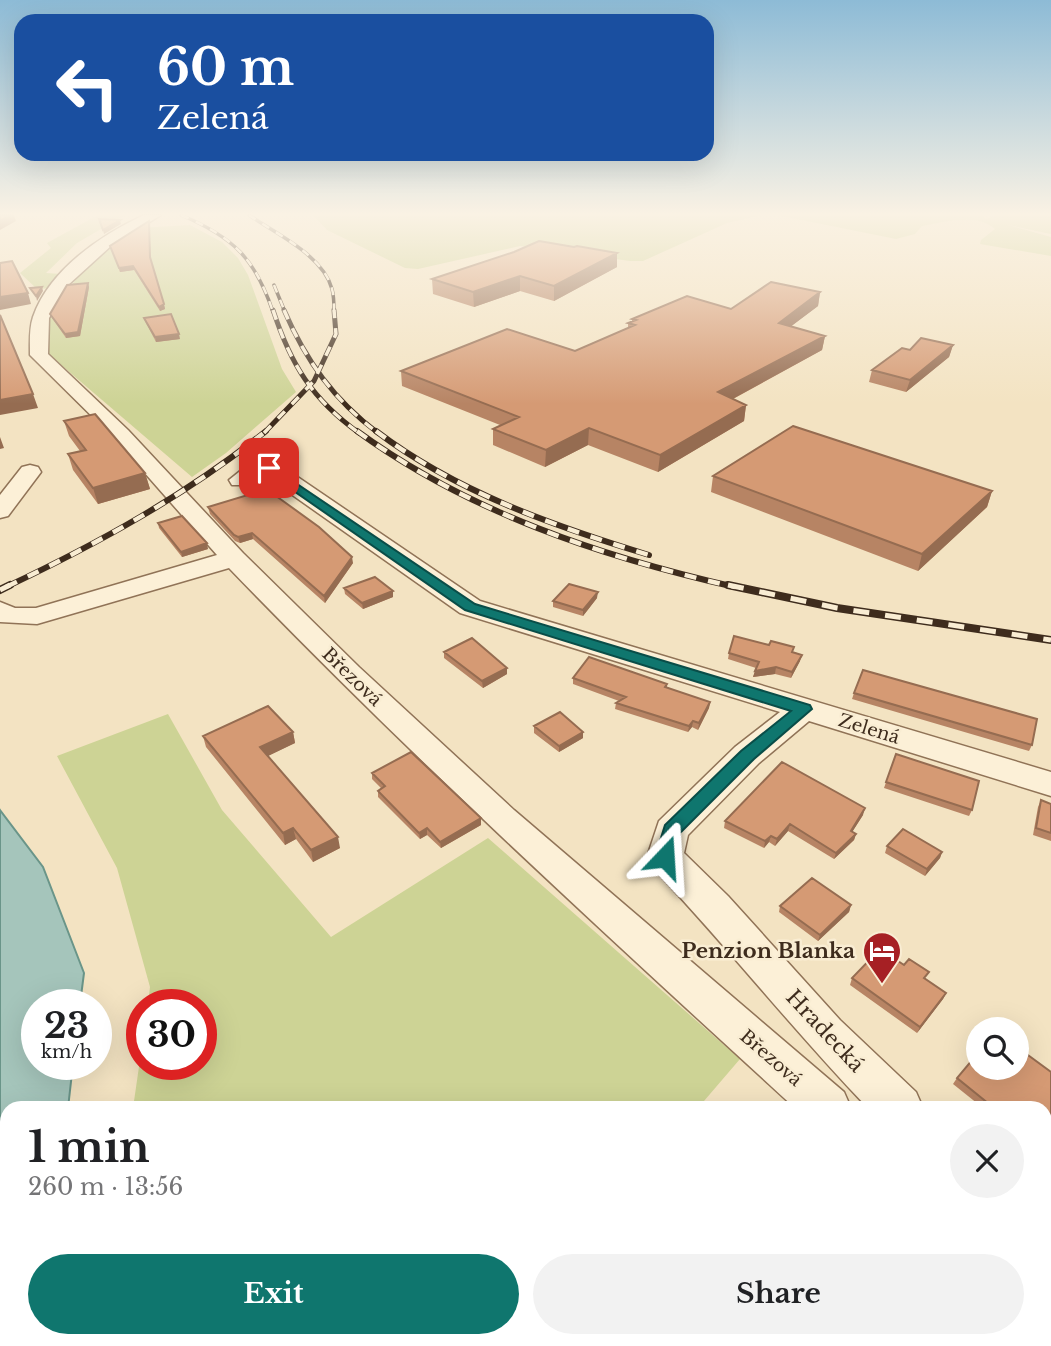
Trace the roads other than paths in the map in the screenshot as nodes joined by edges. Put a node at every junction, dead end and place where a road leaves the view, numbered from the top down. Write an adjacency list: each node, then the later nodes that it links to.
1 (67, 278): 5 (street, Březová)
2 (30, 472): 4 (street)
3 (240, 480): 7 (street, Zelená)
4 (0, 511)
5 (234, 558): 6 (street); 9 (street, Březová)
6 (0, 610)
7 (804, 709): 8 (street, Zelená); 10 (street, Hradecká)
8 (1051, 784)
9 (820, 1101)
10 (893, 1101)

